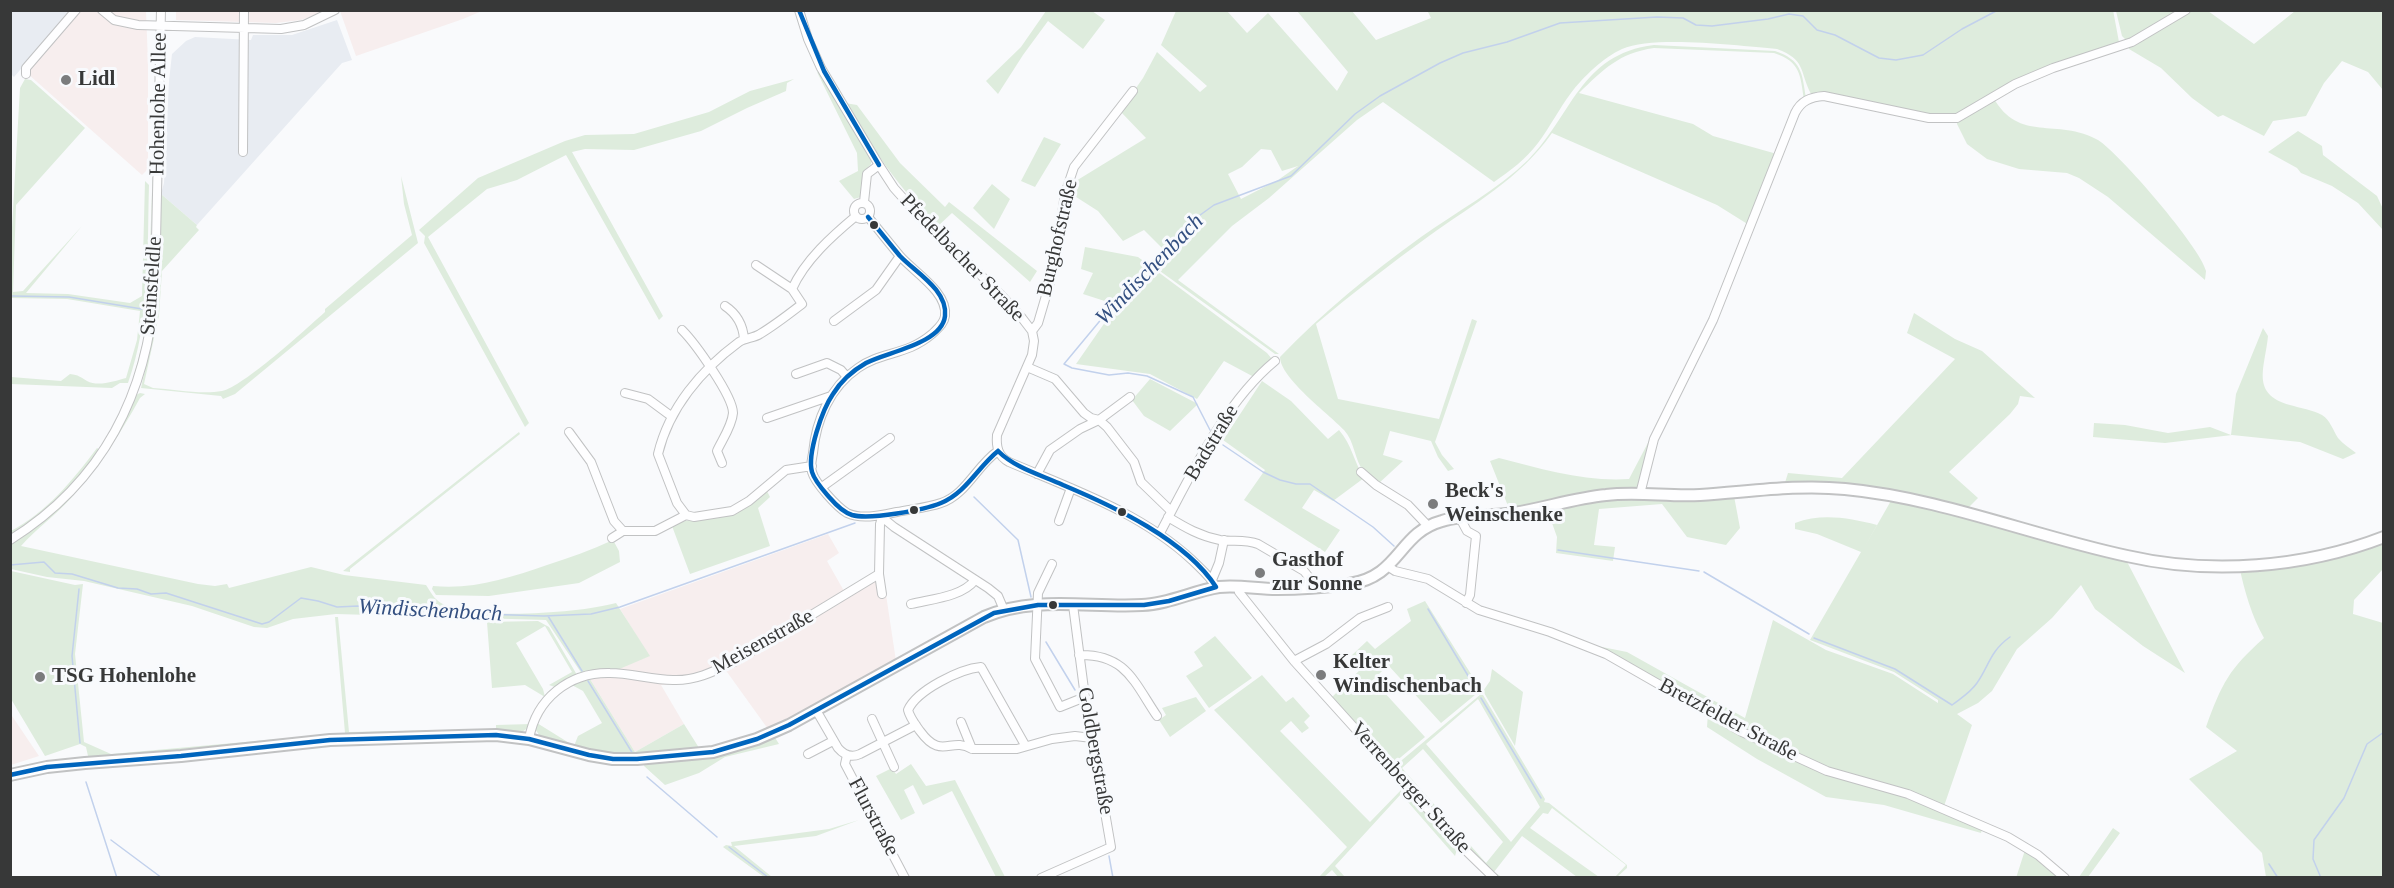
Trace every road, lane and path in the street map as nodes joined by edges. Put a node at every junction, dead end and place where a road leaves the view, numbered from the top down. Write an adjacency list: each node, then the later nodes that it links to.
1 (76, 10): 10 (street)
2 (102, 10): 8 (street)
3 (161, 10): 8 (street, Hohenlohe Allee)
4 (244, 10): 9 (street)
5 (335, 10): 9 (street)
6 (799, 10): 13 (street, Pfedelbacher Straße)
7 (2186, 10): 46 (street)
8 (160, 26): 9 (street); 14 (street, Hohenlohe Allee)
9 (244, 28): 12 (street)
10 (26, 74)
11 (1133, 91): 24 (street, Burghofstraße)
12 (243, 152)
13 (879, 165): 15 (street); 24 (street, Pfedelbacher Straße)
14 (157, 197): 57 (street, Steinsfeldle)
15 (864, 202): 16 (street); 17 (street)
16 (856, 216): 17 (street); 20 (street)
17 (868, 217): 18 (street)
18 (900, 256): 22 (street); 30 (street)
19 (756, 265): 20 (street)
20 (792, 289): 25 (street)
21 (725, 306): 25 (street)
22 (834, 321)
23 (682, 330): 27 (street)
24 (1032, 331): 28 (street, Pfedelbacher Straße)
25 (744, 339): 27 (street)
26 (1275, 361): 47 (street, Badstraße)
27 (711, 367): 34 (street); 40 (street)
28 (1027, 367): 36 (street); 39 (street, Pfedelbacher Straße)
29 (796, 374): 30 (street)
30 (847, 377): 32 (street)
31 (626, 393): 34 (street)
32 (831, 396): 35 (street); 41 (street)
33 (1130, 397): 36 (street)
34 (671, 416): 48 (street)
35 (767, 418)
36 (1099, 420): 43 (street); 47 (street)
37 (570, 432): 53 (street)
38 (891, 438): 44 (street)
39 (998, 451): 43 (street); 49 (street)
40 (722, 463)
41 (812, 466): 44 (street); 48 (street)
42 (1361, 472): 52 (street)
43 (1037, 474): 45 (street)
44 (822, 487): 49 (street)
45 (1071, 488): 51 (street); 54 (street)
46 (1640, 494): 50 (main road); 55 (main road)
47 (1170, 514): 54 (street, Badstraße); 58 (street)
48 (686, 515): 53 (street)
49 (883, 516): 61 (street); 62 (street)
50 (1460, 518): 52 (main road); 67 (street)
51 (1059, 522)
52 (1428, 526): 60 (main road)
53 (623, 531): 56 (street)
54 (1160, 533): 63 (street)
55 (2384, 537)
56 (612, 538)
57 (10, 540)
58 (1224, 540): 63 (street); 65 (street)
59 (1052, 564): 69 (street)
60 (1389, 567): 65 (main road); 67 (street, Bretzfelder Straße)
61 (879, 574): 66 (street); 82 (street, Meisenstraße)
62 (975, 580): 68 (street); 72 (street)
63 (1214, 583): 64 (main road); 70 (main road)
64 (1238, 586): 65 (main road); 74 (street, Verrenberger Straße)
65 (1309, 588)
66 (882, 594)
67 (1466, 603): 94 (street, Bretzfelder Straße)
68 (911, 604)
69 (1038, 605): 70 (main road); 72 (main road); 75 (street)
70 (1073, 605): 73 (street, Goldbergstraße)
71 (1388, 607): 74 (street)
72 (1004, 610): 76 (main road)
73 (1079, 655): 75 (street, Goldbergstraße); 77 (street, Goldbergstraße)
74 (1294, 661): 93 (street, Verrenberger Straße)
75 (1085, 697): 81 (street, Goldbergstraße)
76 (816, 710): 82 (main road); 83 (street)
77 (1157, 716)
78 (872, 720): 84 (street)
79 (961, 723): 86 (street)
80 (916, 725): 84 (street); 85 (street); 86 (street)
81 (1092, 738): 85 (street); 92 (street, Goldbergstraße)
82 (529, 739): 90 (main road)
83 (833, 741): 87 (street); 88 (street)
84 (881, 743): 88 (street); 89 (street)
85 (1025, 745): 86 (street)
86 (972, 749)
87 (808, 754)
88 (847, 755): 91 (street, Flurstraße)
89 (894, 767)
90 (10, 776)
91 (905, 878)
92 (1041, 878)
93 (1494, 878)
94 (2065, 878)

